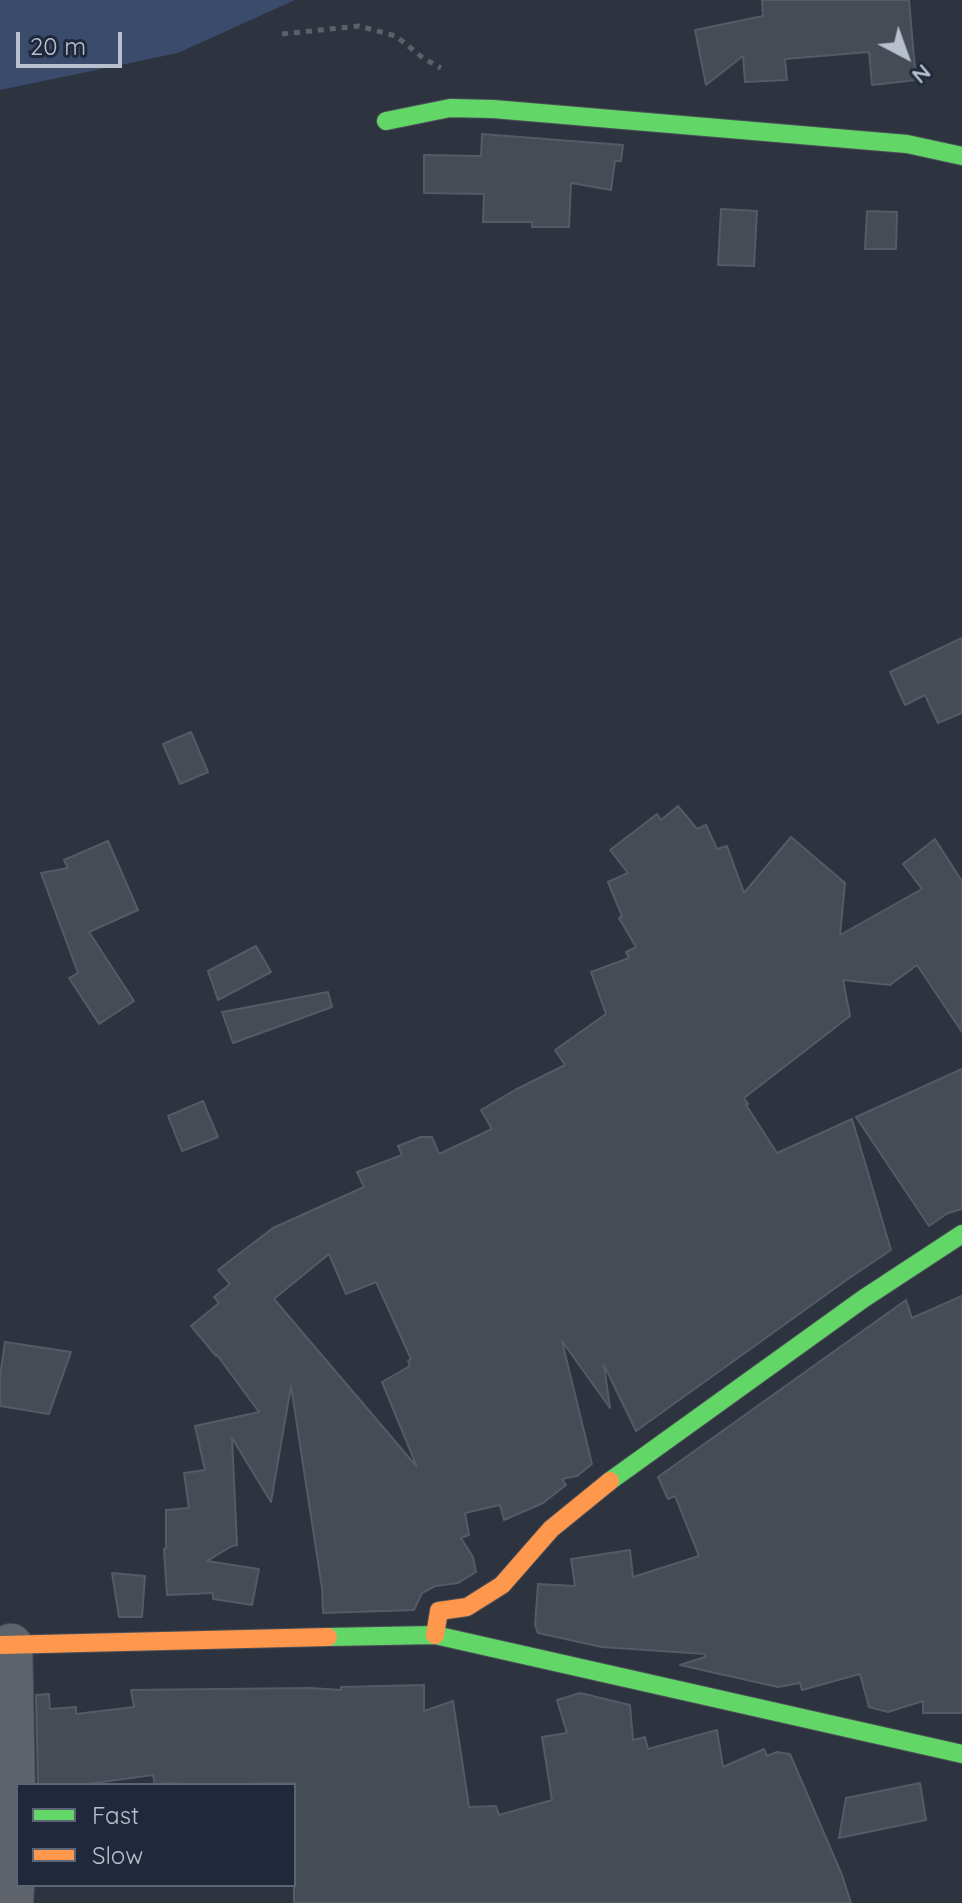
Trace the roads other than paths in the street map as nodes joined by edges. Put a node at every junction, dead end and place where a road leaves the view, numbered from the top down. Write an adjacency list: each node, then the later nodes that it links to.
1 (386, 121): 2 (street)
2 (962, 156)
3 (962, 1234): 4 (street)
4 (435, 1635): 5 (street); 6 (street)
5 (6, 1645): 7 (street)
6 (962, 1754)
7 (12, 1903)

